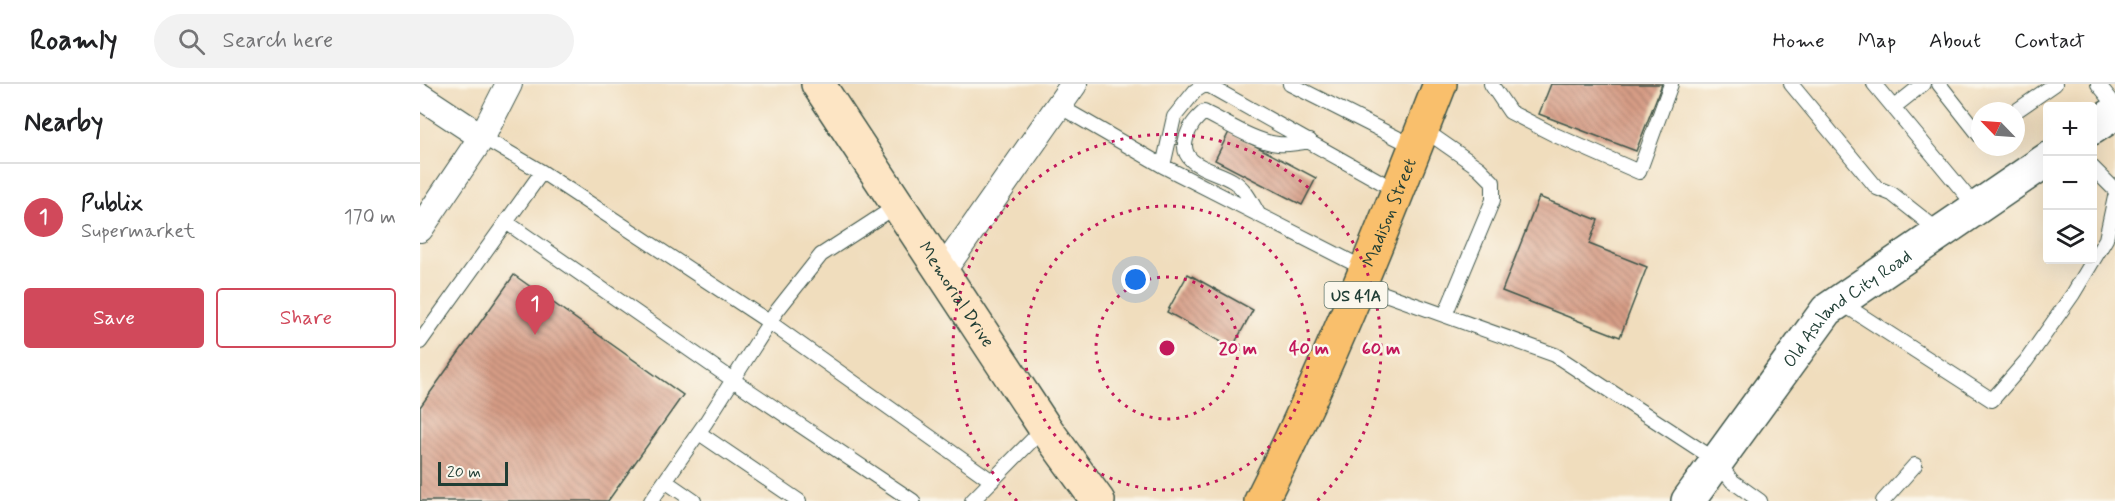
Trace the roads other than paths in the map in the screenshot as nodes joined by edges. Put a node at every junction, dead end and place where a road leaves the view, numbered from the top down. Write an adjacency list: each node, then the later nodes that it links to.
1 (509, 84): 23 (street)
2 (818, 84): 33 (main road, Memorial Drive)
3 (1074, 84): 18 (street)
4 (1206, 84): 25 (lane); 27 (lane)
5 (1290, 84): 24 (lane)
6 (1440, 84): 24 (main road, Madison Street / US 41A)
7 (1491, 84): 8 (lane)
8 (1671, 84)
9 (1791, 84): 38 (lane)
10 (1874, 84): 19 (lane)
11 (1923, 84): 19 (lane)
12 (1939, 84): 21 (lane)
13 (2055, 84): 16 (lane)
14 (2098, 84): 17 (lane)
15 (420, 96): 23 (street)
16 (2025, 105)
17 (2115, 105)
18 (1059, 106): 27 (lane); 39 (street)
19 (1894, 107): 34 (lane)
20 (2115, 113): 22 (street)
21 (1971, 125)
22 (2097, 125)
23 (482, 137): 28 (lane); 37 (street)
24 (1419, 138): 31 (main road, Madison Street / US 41A); 42 (lane)
25 (1310, 141): 31 (lane); 35 (lane)
26 (2043, 162): 34 (street, Old Ashland City Road)
27 (1163, 166): 35 (lane)
28 (543, 172): 36 (lane); 43 (lane)
29 (2097, 172): 30 (lane)
30 (2115, 190)
31 (1397, 191): 40 (main road, Madison Street / US 41A)
32 (2115, 197): 41 (lane)
33 (898, 205): 39 (main road, Memorial Drive); 43 (lane)
34 (1976, 208): 38 (street, Old Ashland City Road)
35 (1259, 215): 40 (lane)
36 (506, 222): 44 (lane); 45 (lane)
37 (420, 228)
38 (1940, 232): 41 (street, Old Ashland City Road)
39 (942, 272): 46 (main road, Memorial Drive)
40 (1363, 277): 42 (lane); 58 (main road, Madison Street / US 41A)
41 (1840, 302): 48 (street, Old Ashland City Road)
42 (1445, 315): 48 (lane)
43 (769, 322): 45 (lane); 51 (lane)
44 (420, 342)
45 (733, 380): 47 (lane); 55 (lane)
46 (1044, 428): 51 (lane); 57 (main road, Memorial Drive)
47 (699, 433): 50 (lane); 54 (lane)
48 (1717, 461): 59 (street, Old Ashland City Road); 60 (lane)
49 (1915, 465): 61 (lane)
50 (664, 481): 52 (lane); 53 (lane)
51 (992, 481): 56 (lane)
52 (651, 501)
53 (693, 501)
54 (799, 501)
55 (913, 501)
56 (972, 501)
57 (1098, 501)
58 (1261, 501)
59 (1688, 501)
60 (1760, 501)
61 (1883, 501)

